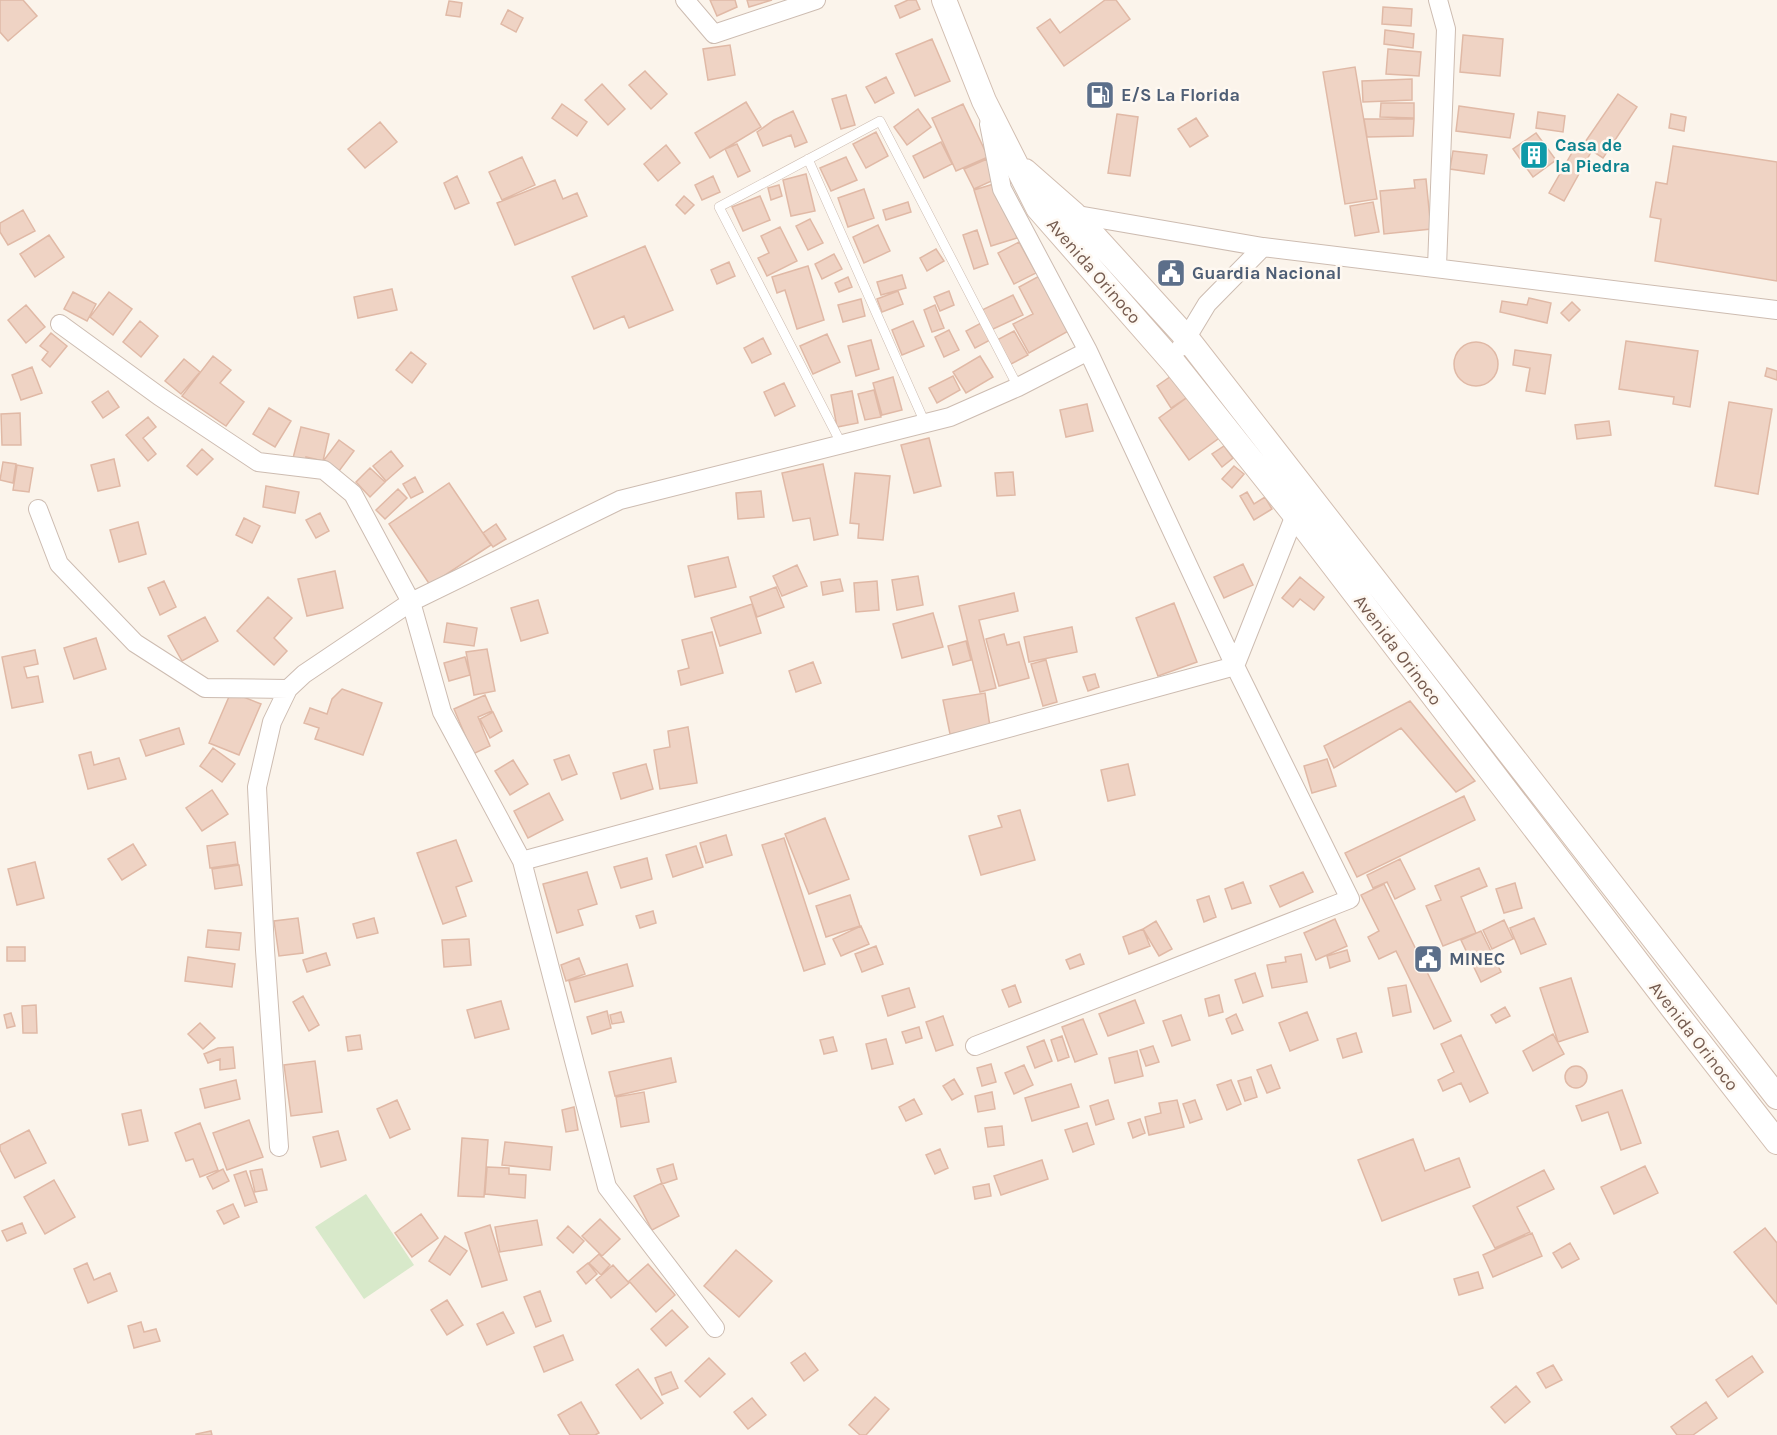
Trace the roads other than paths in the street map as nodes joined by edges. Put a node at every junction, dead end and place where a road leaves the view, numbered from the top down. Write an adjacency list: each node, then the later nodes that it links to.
1 (685, 0): 2 (street)
2 (816, 0)
3 (944, 0): 5 (street, Avenida Orinoco)
4 (1438, 0): 11 (street)
5 (984, 101): 7 (street, Avenida Orinoco); 15 (street)
6 (808, 159): 17 (lane); 18 (lane); 19 (lane)
7 (1015, 163): 8 (street, Avenida Orinoco); 9 (street, Avenida Orinoco)
8 (1038, 208): 9 (street); 16 (street, Avenida Orinoco)
9 (1074, 214): 10 (street); 14 (street, Avenida Orinoco)
10 (1263, 247): 11 (street); 14 (street)
11 (1437, 267): 12 (street)
12 (1777, 310)
13 (60, 324): 22 (street)
14 (1186, 337): 16 (street); 27 (street, Avenida Orinoco)
15 (1088, 351): 17 (street); 23 (street)
16 (1173, 362): 21 (street, Avenida Orinoco)
17 (1018, 387): 18 (street)
18 (925, 423): 19 (street)
19 (842, 445): 22 (street)
20 (38, 509): 24 (street)
21 (1295, 515): 23 (street); 28 (street, Avenida Orinoco)
22 (411, 602): 24 (street); 25 (street)
23 (1235, 666): 25 (street); 26 (street)
24 (288, 689): 29 (street)
25 (522, 861): 30 (street)
26 (975, 1046)
27 (1777, 1097)
28 (1777, 1142)
29 (279, 1147)
30 (715, 1328)

